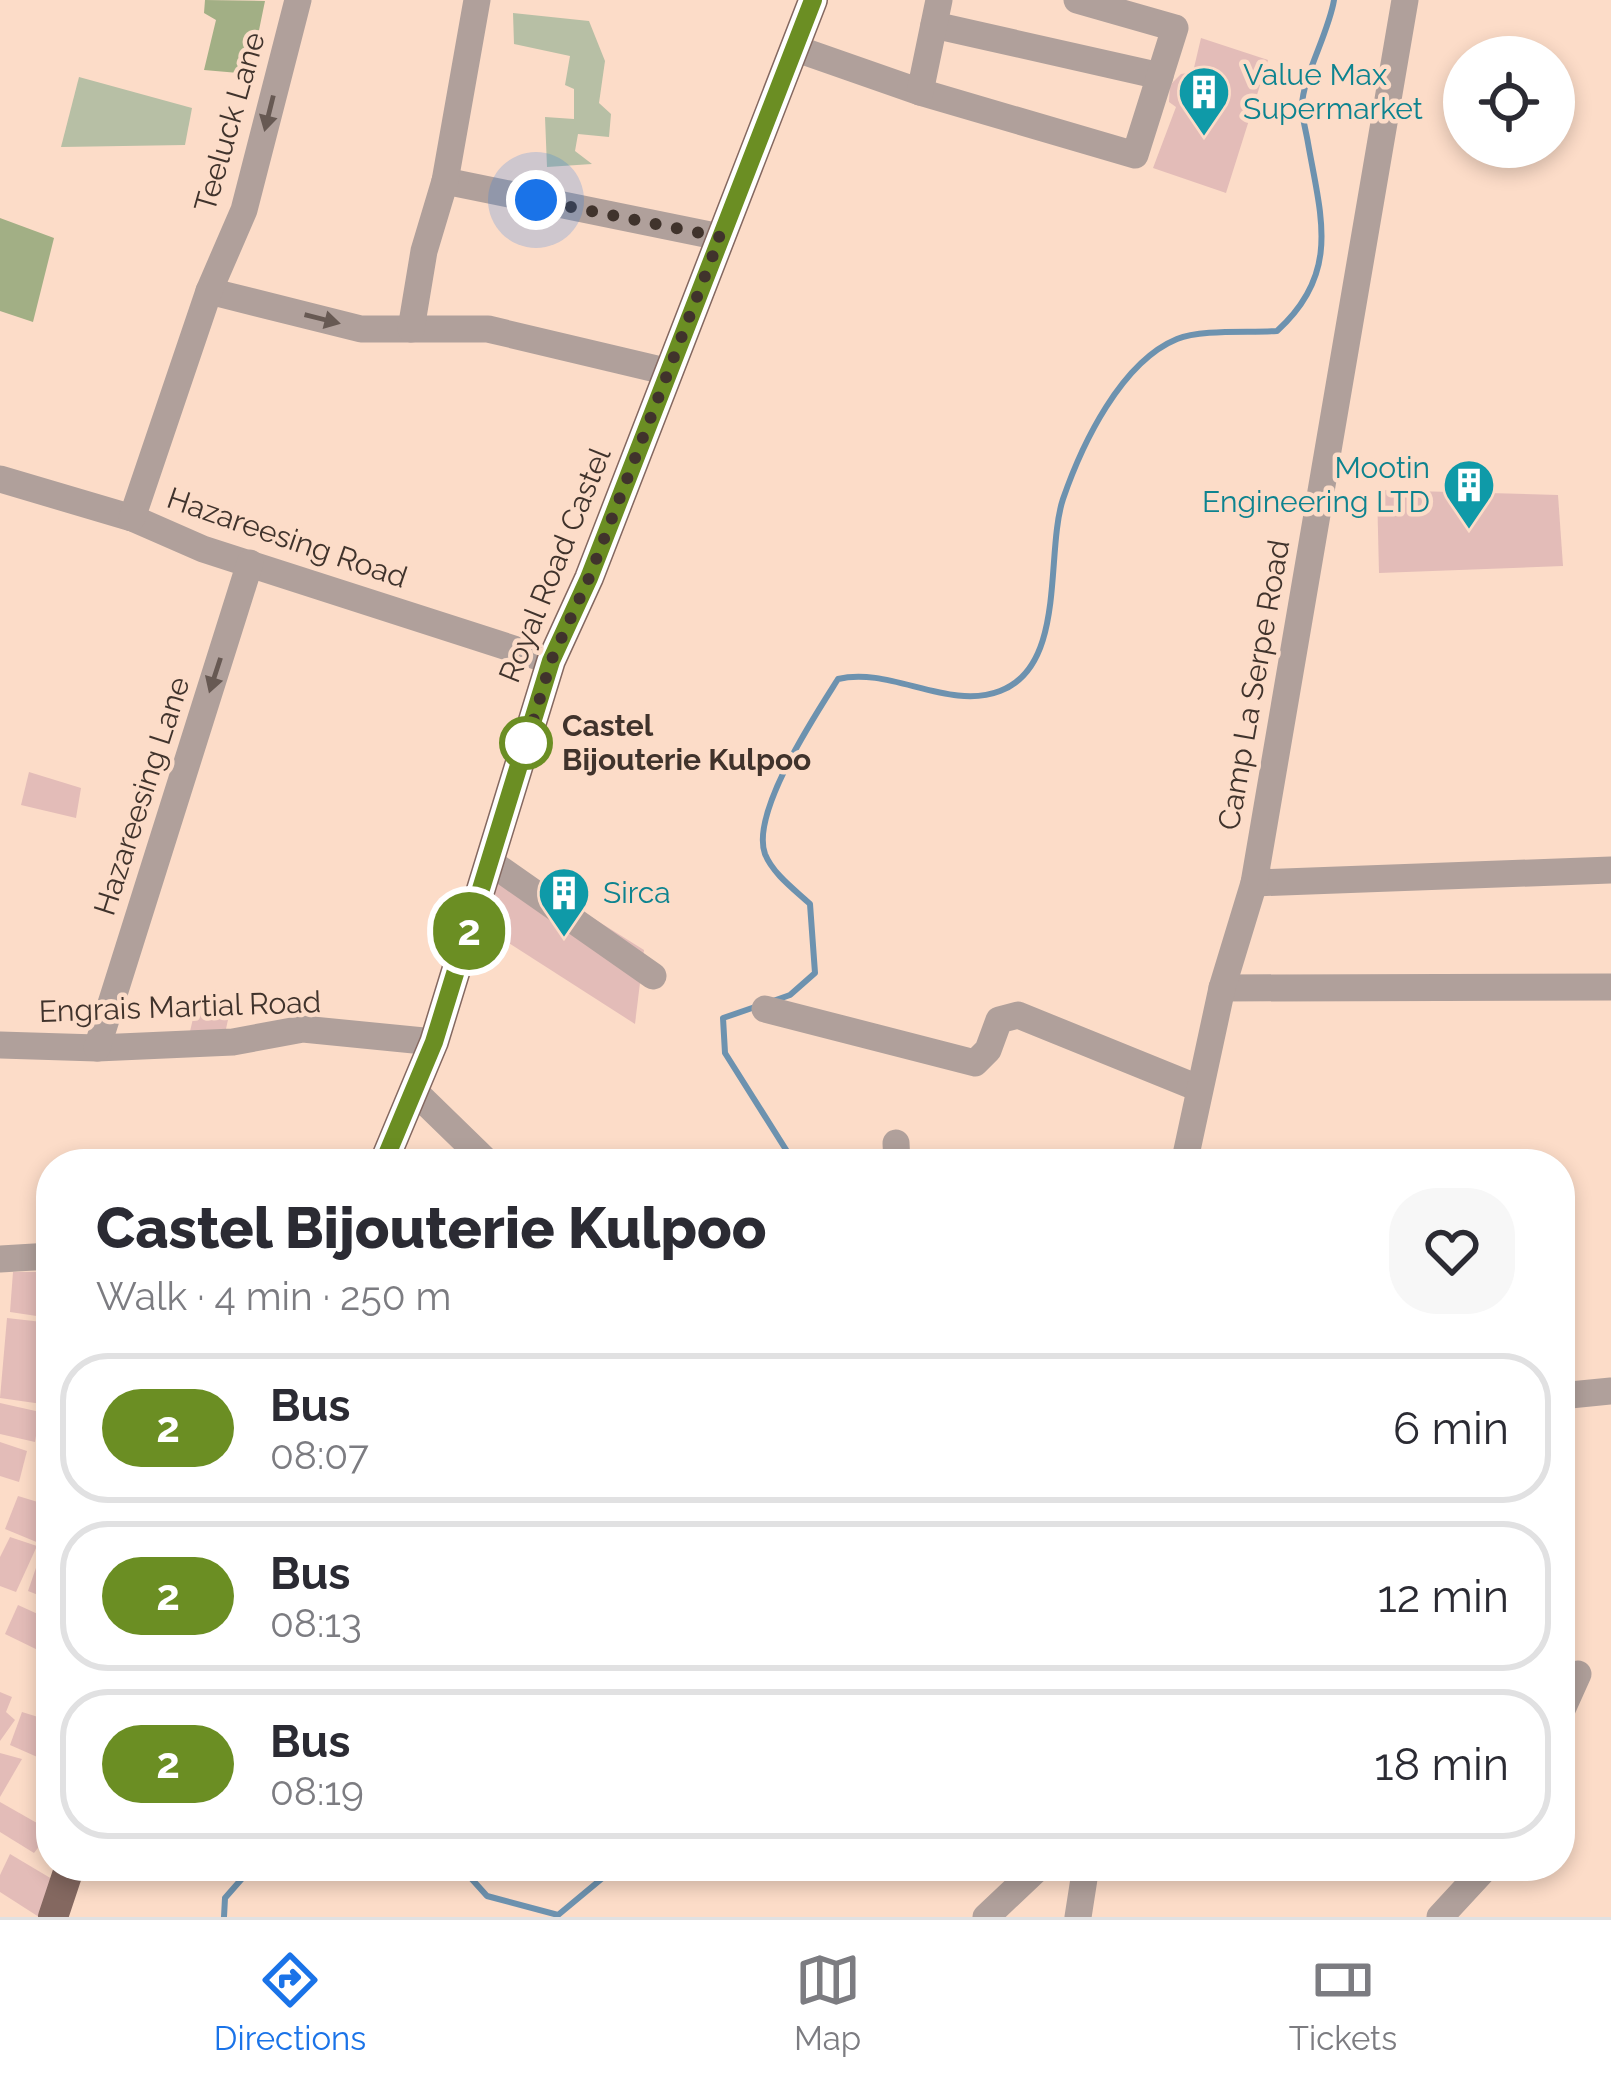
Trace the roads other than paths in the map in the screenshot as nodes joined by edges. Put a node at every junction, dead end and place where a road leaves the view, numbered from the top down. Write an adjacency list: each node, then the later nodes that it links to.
1 (298, 0): 12 (street, Teeluck Lane, one-way to 12)
2 (477, 0): 10 (street)
3 (813, 0): 7 (main road, Royal Road Castel)
4 (1077, 0): 8 (street)
5 (1405, 0): 21 (street, Camp La Serpe Road)
6 (937, 13): 8 (street); 9 (street)
7 (797, 49): 9 (street); 11 (main road, Royal Road Castel)
8 (1160, 76): 9 (street)
9 (920, 92)
10 (445, 181): 11 (street); 13 (street)
11 (720, 237): 14 (main road, Royal Road Castel)
12 (209, 291): 13 (street, one-way to 13); 16 (street, Teeluck Lane)
13 (411, 329): 14 (street)
14 (669, 372): 18 (main road, Royal Road Castel)
15 (0, 479): 16 (street, Hazareesing Road)
16 (132, 518): 17 (street, Hazareesing Road)
17 (250, 563): 18 (street, Hazareesing Road); 28 (street, Hazareesing Lane, one-way to 28)
18 (551, 661): 19 (main road, Royal Road Castel)
19 (490, 862): 22 (street); 26 (main road, Royal Road Castel)
20 (1611, 870): 21 (street)
21 (1254, 884): 24 (street, Camp La Serpe Road)
22 (653, 976)
23 (1611, 987): 24 (street)
24 (1222, 988): 29 (street, Camp La Serpe Road)
25 (765, 1010): 29 (street)
26 (434, 1042): 28 (street, Engrais Martial Road); 30 (main road, Royal Road Castel)
27 (0, 1045): 28 (street, Engrais Martial Road)
28 (97, 1048)
29 (1198, 1088): 33 (street, Camp La Serpe Road)
30 (415, 1092): 31 (main road, Royal Road Castel); 32 (street)
31 (390, 1149)
32 (474, 1149)
33 (1187, 1149)
34 (36, 1257): 35 (street)
35 (0, 1259)
36 (1611, 1391): 37 (street)
37 (1575, 1395)
38 (1578, 1674): 39 (street)
39 (1575, 1681)
40 (65, 1881): 44 (main road)
41 (1024, 1881): 45 (street)
42 (1084, 1881): 46 (street)
43 (1472, 1881): 47 (street)
44 (52, 1917)
45 (986, 1917)
46 (1078, 1917)
47 (1440, 1917)

